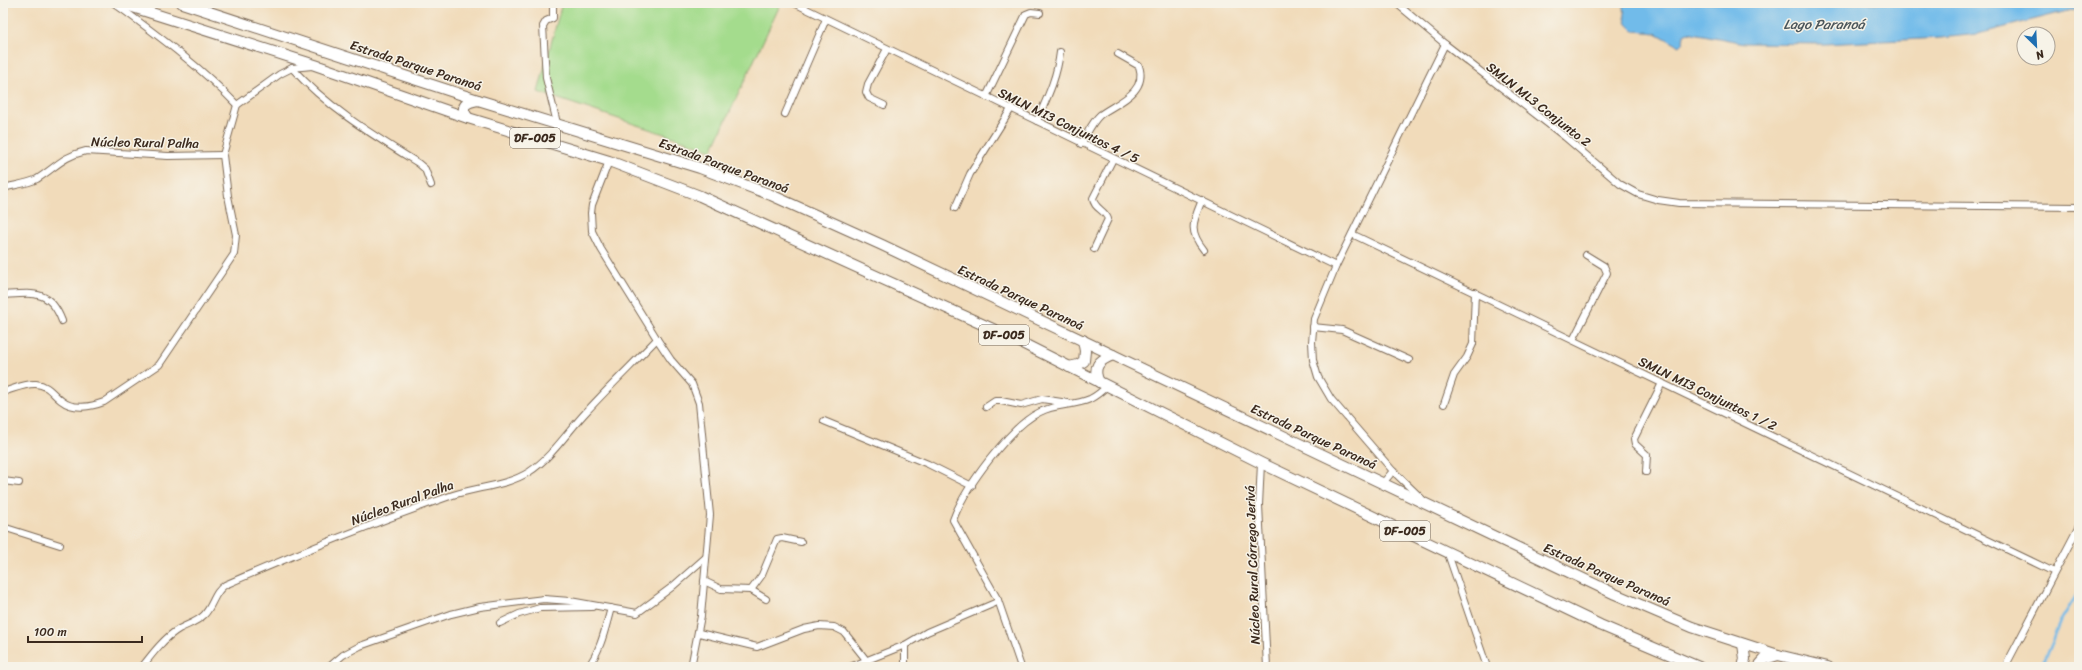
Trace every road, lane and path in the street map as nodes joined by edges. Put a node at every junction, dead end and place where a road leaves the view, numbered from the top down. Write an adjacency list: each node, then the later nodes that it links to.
1 (114, 3): 17 (street)
2 (120, 3): 13 (main road, DF-005)
3 (182, 3): 16 (main road, Estrada Parque Paranoá / DF-005)
4 (794, 3): 8 (street, SMLN MI3 Conjuntos 4 / 5)
5 (553, 4): 23 (street)
6 (1398, 4): 9 (street, SMLN ML3 Conjunto 2)
7 (1040, 13): 15 (street)
8 (826, 19): 10 (street, SMLN MI3 Conjuntos 4 / 5); 20 (street)
9 (1445, 44): 31 (street, SMLN ML3 Conjunto 2); 33 (street)
10 (887, 48): 15 (street, SMLN MI3 Conjuntos 4 / 5); 18 (street)
11 (1060, 52): 22 (street)
12 (1118, 54): 24 (street)
13 (315, 66): 14 (street); 21 (main road, DF-005)
14 (292, 68): 17 (street); 28 (street)
15 (986, 98): 19 (street, SMLN MI3 Conjuntos 4 / 5)
16 (478, 100): 21 (main road); 23 (main road, Estrada Parque Paranoá / DF-005)
17 (238, 105): 25 (street)
18 (884, 105)
19 (1011, 109): 22 (street, SMLN MI3 Conjuntos 4 / 5); 32 (street)
20 (784, 114)
21 (468, 118): 27 (main road, DF-005)
22 (1037, 121): 24 (street, SMLN MI3 Conjuntos 4 / 5)
23 (557, 123): 43 (main road, Estrada Parque Paranoá / DF-005)
24 (1081, 144): 26 (street, SMLN MI3 Conjuntos 4 / 5)
25 (223, 155): 29 (street, Núcleo Rural Palha); 50 (street)
26 (1113, 159): 30 (street, SMLN MI3 Conjuntos 4 / 5); 34 (street)
27 (609, 161): 42 (street); 47 (main road, DF-005)
28 (431, 185)
29 (3, 188)
30 (1202, 200): 35 (street); 37 (street, SMLN MI3 Conjuntos 4 / 5)
31 (2079, 207)
32 (955, 208)
33 (1352, 234): 37 (street); 38 (street, SMLN MI3 Conjuntos 1 / 2)
34 (1094, 249)
35 (1204, 250)
36 (1586, 255): 44 (street)
37 (1336, 266): 41 (street)
38 (1475, 292): 44 (street, SMLN MI3 Conjuntos 1 / 2); 52 (street)
39 (3, 295): 40 (street)
40 (62, 321)
41 (1313, 327): 46 (street); 56 (street)
42 (657, 339): 68 (street); 82 (street, Núcleo Rural Palha)
43 (1083, 340): 45 (main road, Estrada Parque Paranoá / DF-005); 47 (main road)
44 (1573, 340): 48 (street, SMLN MI3 Conjuntos 1 / 2)
45 (1113, 355): 49 (main road); 60 (main road, Estrada Parque Paranoá / DF-005)
46 (1409, 360)
47 (1069, 367): 49 (main road, DF-005)
48 (1662, 383): 57 (street); 69 (street, SMLN MI3 Conjuntos 1 / 2)
49 (1103, 384): 51 (street); 55 (main road, DF-005)
50 (3, 392)
51 (1072, 403): 53 (street); 61 (street)
52 (1444, 404)
53 (986, 407)
54 (824, 421): 61 (street)
55 (1261, 463): 67 (main road, DF-005); 89 (street, Núcleo Rural Córrego Jerivá)
56 (1393, 471): 60 (street); 62 (street)
57 (1646, 472)
58 (3, 481): 59 (street)
59 (19, 483)
60 (1382, 484): 62 (main road, Estrada Parque Paranoá / DF-005)
61 (972, 486): 73 (street)
62 (1431, 508): 78 (main road, Estrada Parque Paranoá / DF-005)
63 (2079, 526): 69 (street)
64 (3, 527): 66 (street)
65 (801, 542): 71 (street)
66 (60, 545)
67 (1447, 551): 90 (street); 93 (main road, DF-005)
68 (705, 558): 70 (street); 75 (street)
69 (2054, 572): 97 (street)
70 (704, 581): 71 (street); 77 (street)
71 (751, 590): 72 (street)
72 (766, 598)
73 (998, 600): 79 (street); 88 (street)
74 (596, 606): 75 (street); 76 (street); 83 (street)
75 (611, 608): 84 (street)
76 (500, 623)
77 (699, 633): 81 (street); 85 (street)
78 (1743, 644): 80 (main road, Estrada Parque Paranoá / DF-005); 94 (main road)
79 (905, 645): 81 (street); 87 (street)
80 (1778, 655): 95 (main road); 96 (main road, Estrada Parque Paranoá / DF-005)
81 (867, 661): 86 (street)
82 (142, 667)
83 (329, 667)
84 (588, 667)
85 (691, 667)
86 (850, 667)
87 (905, 667)
88 (1021, 667)
89 (1267, 667)
90 (1487, 667)
91 (1582, 667): 92 (street)
92 (1602, 667)
93 (1699, 667)
94 (1742, 667)
95 (1758, 667)
96 (1828, 667)
97 (2005, 667)

